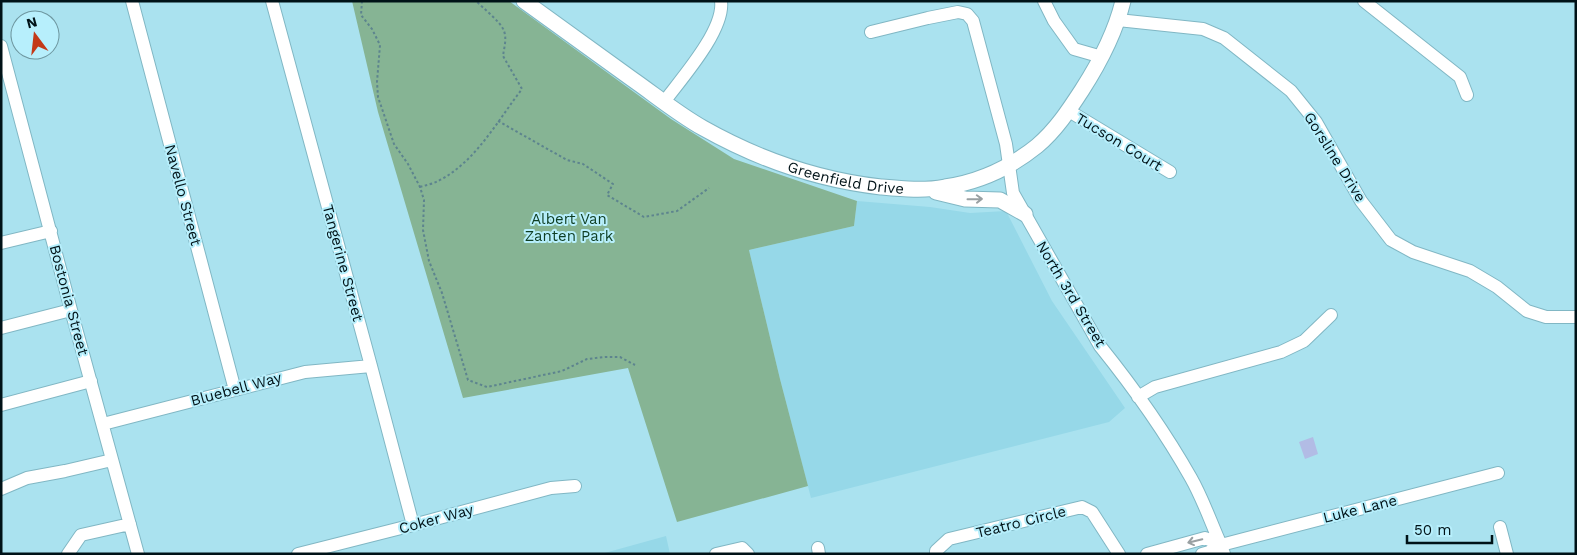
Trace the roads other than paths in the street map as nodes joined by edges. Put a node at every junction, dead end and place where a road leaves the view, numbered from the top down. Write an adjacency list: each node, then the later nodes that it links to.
1 (132, 1): 27 (street, Navello Street)
2 (272, 1): 25 (street, Tangerine Street)
3 (524, 1): 13 (main road, Greenfield Drive)
4 (721, 1): 13 (street)
5 (1044, 1): 11 (street)
6 (1123, 1): 8 (main road, Greenfield Drive)
7 (1364, 1): 12 (street)
8 (1118, 20): 11 (main road, Greenfield Drive); 23 (street, Gorsline Drive)
9 (871, 32): 15 (street, North 3rd Street)
10 (1, 46): 19 (street, Bostonia Street)
11 (1102, 57): 14 (main road, Greenfield Drive)
12 (1467, 95)
13 (664, 102): 17 (main road, Greenfield Drive)
14 (1068, 111): 15 (main road, Greenfield Drive); 16 (street, Tucson Court)
15 (1010, 165): 17 (main road, Greenfield Drive); 18 (street, North 3rd Street)
16 (1170, 172)
17 (927, 189): 18 (main road, one-way to 18)
18 (1025, 214): 28 (street, North 3rd Street)
19 (50, 231): 20 (street); 21 (street, Bostonia Street)
20 (1, 243)
21 (71, 310): 24 (street); 26 (street, Bostonia Street)
22 (1331, 315): 28 (street)
23 (1576, 317)
24 (1, 328)
25 (372, 366): 27 (street, Bluebell Way); 36 (street, Tangerine Street)
26 (91, 381): 29 (street); 30 (street, Bostonia Street)
27 (235, 390): 30 (street, Bluebell Way)
28 (1138, 397): 38 (street, North 3rd Street)
29 (1, 405)
30 (103, 424): 31 (street, Bostonia Street)
31 (112, 460): 34 (street); 35 (street, Bostonia Street)
32 (1498, 473): 38 (street, Luke Lane)
33 (575, 486): 36 (street, Coker Way)
34 (1, 489)
35 (130, 524): 39 (street); 40 (street, Bostonia Street)
36 (413, 526): 41 (street, Coker Way)
37 (1500, 527): 48 (street)
38 (1222, 549): 46 (street, one-way to 46); 47 (street, Luke Lane)
39 (68, 554)
40 (138, 554)
41 (298, 554)
42 (716, 554): 43 (street)
43 (748, 554)
44 (936, 554): 45 (street, Teatro Circle)
45 (1119, 554)
46 (1147, 554)
47 (1202, 554)
48 (1507, 554)

